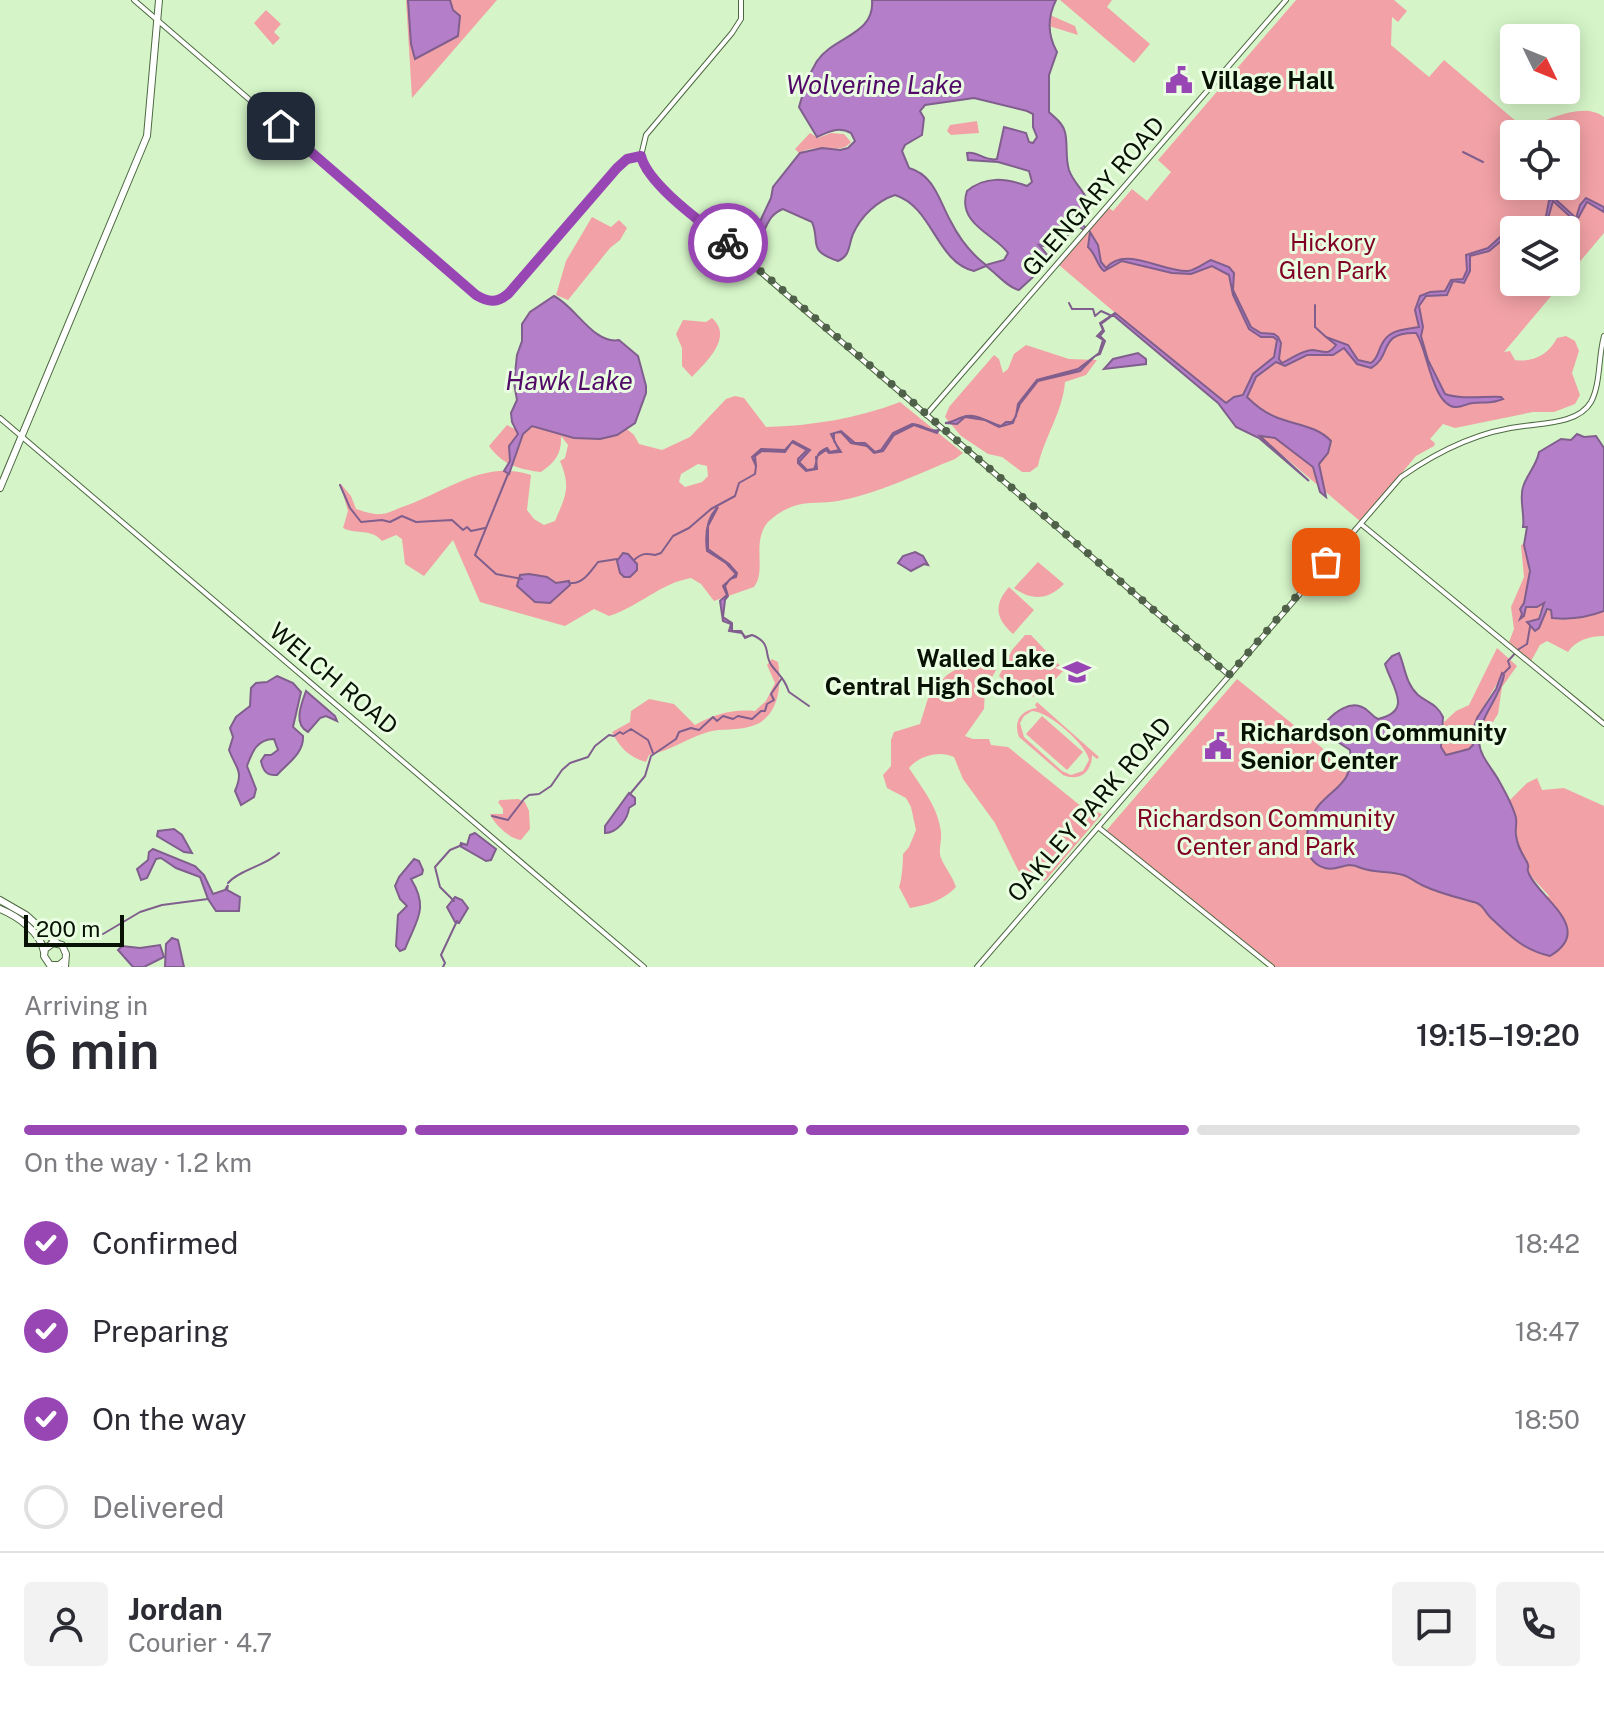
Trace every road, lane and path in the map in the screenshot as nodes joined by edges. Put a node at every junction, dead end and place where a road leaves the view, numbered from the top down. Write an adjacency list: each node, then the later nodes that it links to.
1 (134, 0): 5 (street)
2 (159, 0): 5 (main road)
3 (741, 0): 6 (street)
4 (1286, 0): 8 (street, GLENGARY ROAD)
5 (157, 20): 6 (street); 10 (main road)
6 (641, 156): 8 (street)
7 (1604, 336): 12 (street, OAKLEY PARK ROAD)
8 (926, 415): 13 (street)
9 (0, 418): 10 (street, WELCH ROAD)
10 (22, 437): 11 (main road); 22 (street, WELCH ROAD)
11 (0, 488)
12 (1361, 524): 13 (street, OAKLEY PARK ROAD); 14 (street)
13 (1229, 675): 15 (street, OAKLEY PARK ROAD)
14 (1604, 724)
15 (1098, 827): 23 (street, OAKLEY PARK ROAD); 24 (street)
16 (0, 900): 18 (main road)
17 (0, 909): 19 (main road)
18 (57, 943): 19 (main road); 20 (main road)
19 (44, 952): 21 (main road)
20 (64, 964): 21 (main road)
21 (52, 966)
22 (644, 967)
23 (977, 967)
24 (1272, 967)

